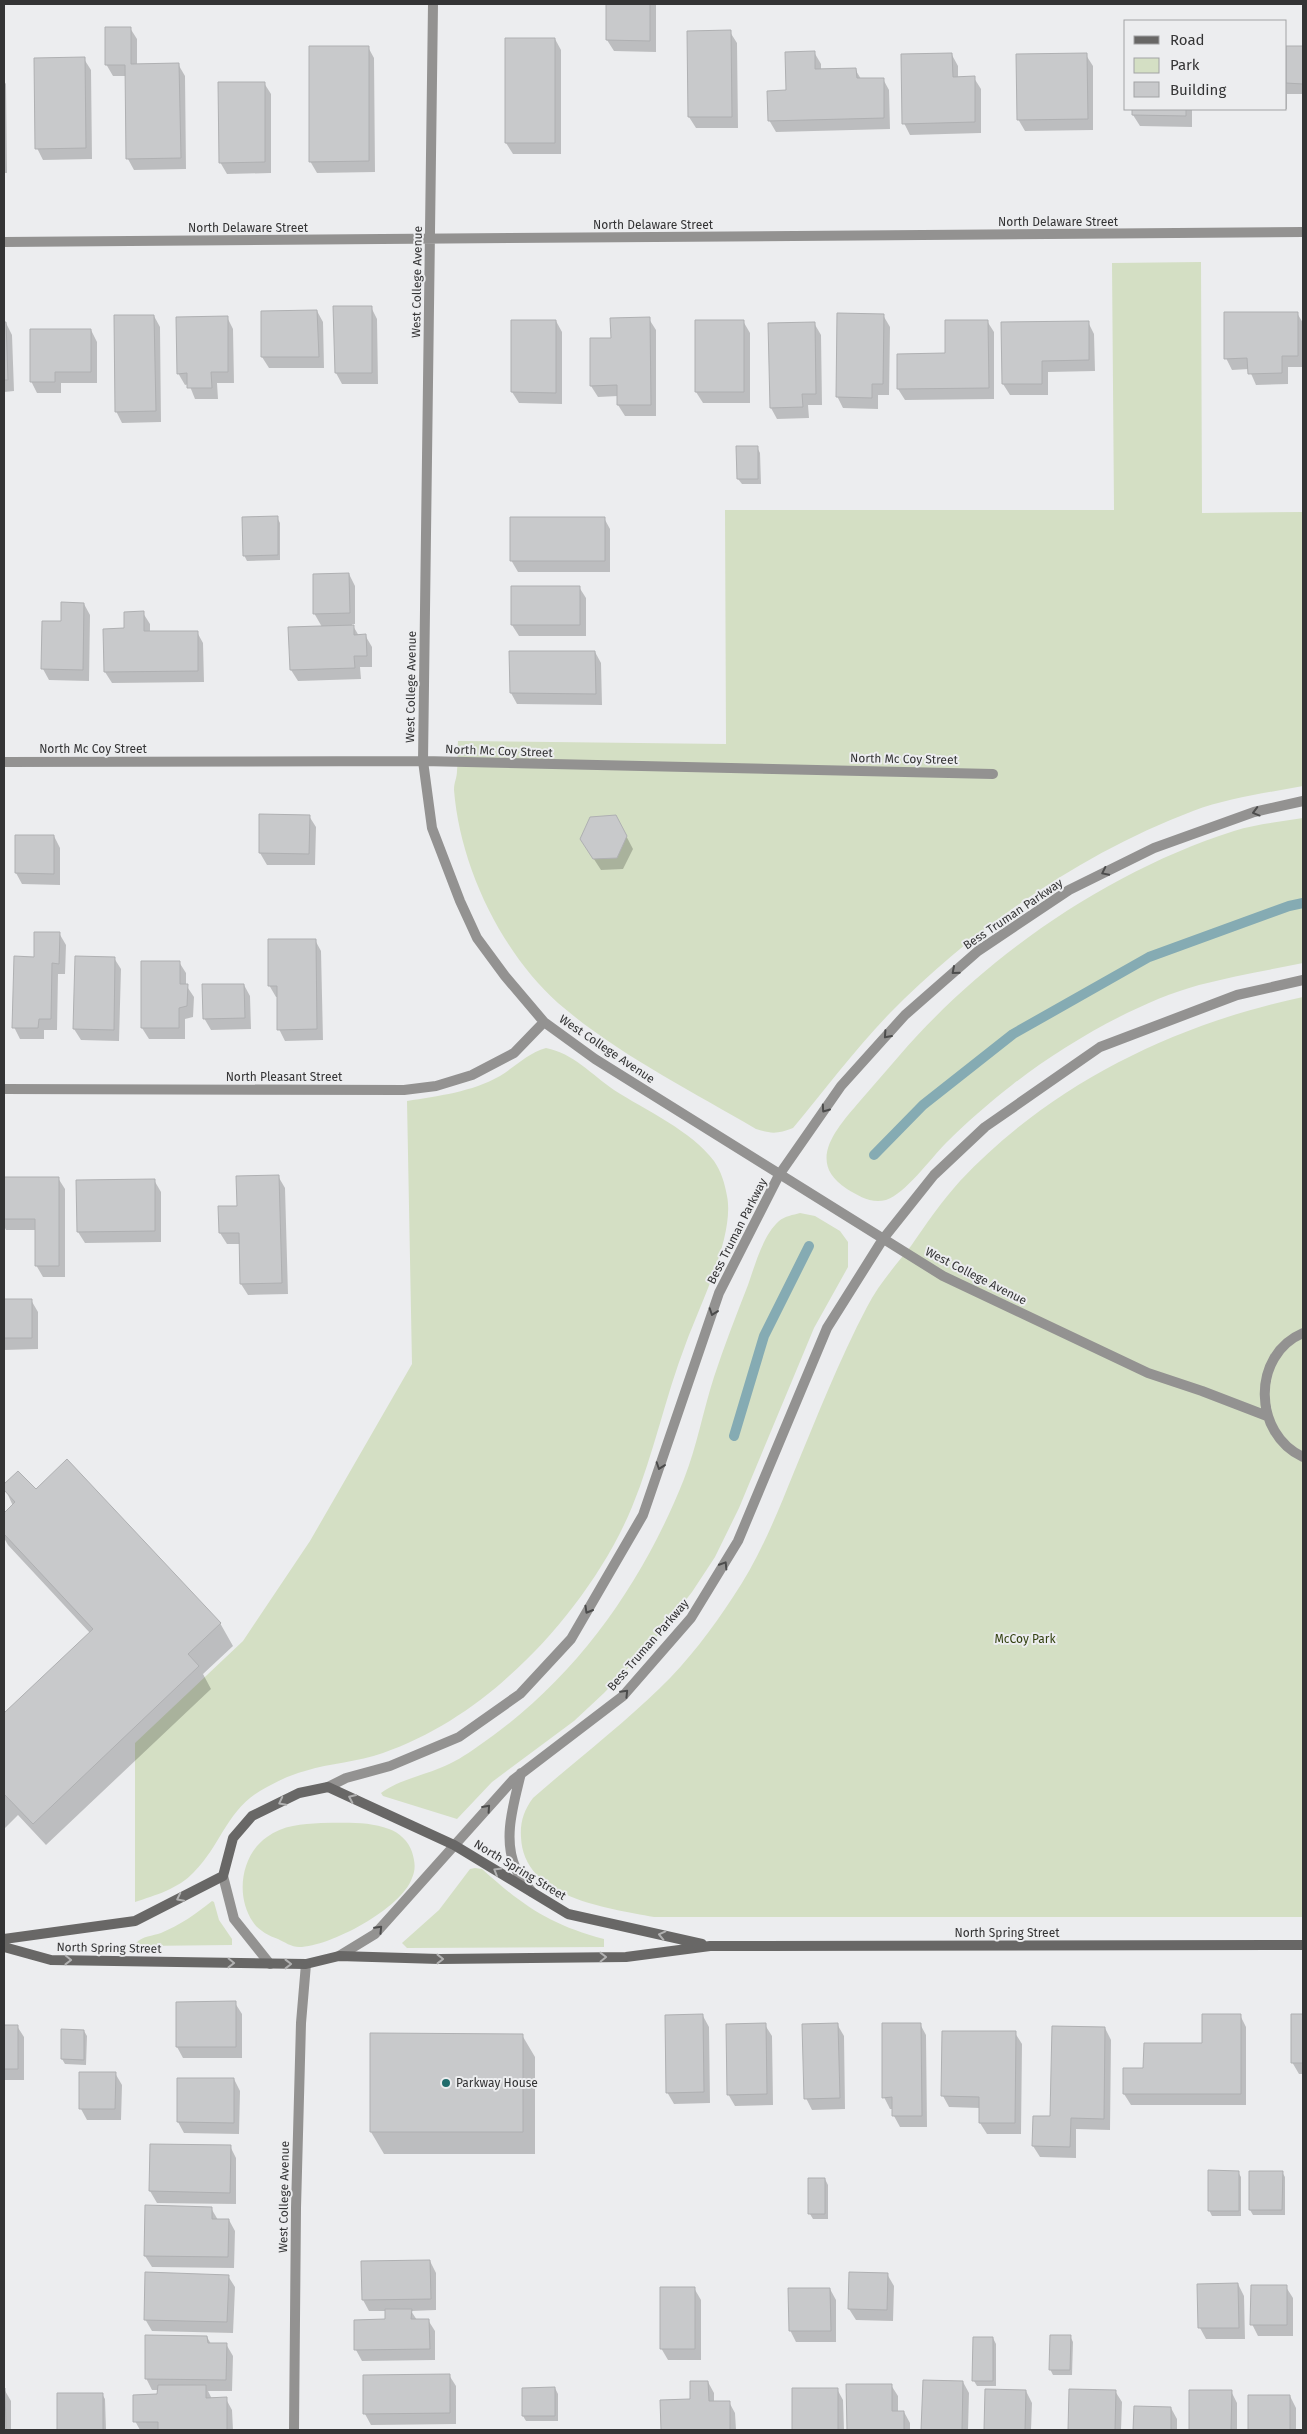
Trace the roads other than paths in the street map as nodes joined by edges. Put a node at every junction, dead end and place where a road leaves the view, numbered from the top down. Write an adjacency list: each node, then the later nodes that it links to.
1 (433, 4): 3 (street, West College Avenue)
2 (1303, 232): 3 (street, North Delaware Street)
3 (430, 239): 4 (street, North Delaware Street); 5 (street, West College Avenue)
4 (4, 242)
5 (423, 761): 6 (street, North Mc Coy Street); 7 (street, North Mc Coy Street); 10 (street, West College Avenue)
6 (4, 762)
7 (993, 774)
8 (1303, 801): 12 (street, Bess Truman Parkway, one-way to 12)
9 (1303, 980): 13 (street, Bess Truman Parkway)
10 (544, 1022): 11 (street, North Pleasant Street); 12 (street, West College Avenue)
11 (4, 1089)
12 (779, 1175): 13 (street, West College Avenue); 18 (street, Bess Truman Parkway, one-way to 18)
13 (883, 1239): 15 (street, West College Avenue); 17 (street, Bess Truman Parkway, one-way to 13)
14 (1303, 1332): 15 (street)
15 (1267, 1416): 16 (street)
16 (1303, 1457)
17 (521, 1773): 19 (street, Bess Truman Parkway, one-way to 17); 21 (street)
18 (328, 1787): 19 (street, North Spring Street, one-way to 18); 20 (street, one-way to 20)
19 (454, 1845): 21 (street, North Spring Street, one-way to 19); 26 (street, Bess Truman Parkway, one-way to 19)
20 (223, 1876): 22 (street, North Spring Street, one-way to 22); 27 (street)
21 (532, 1892): 24 (street, North Spring Street, one-way to 21)
22 (4, 1939)
23 (1303, 1945): 24 (street, North Spring Street)
24 (710, 1946): 26 (street, North Spring Street, one-way to 24)
25 (4, 1947): 27 (street, North Spring Street, one-way to 27)
26 (339, 1956): 28 (street, North Spring Street)
27 (270, 1964): 28 (street, North Spring Street, one-way to 28)
28 (306, 1964): 29 (street, West College Avenue)
29 (294, 2430)

